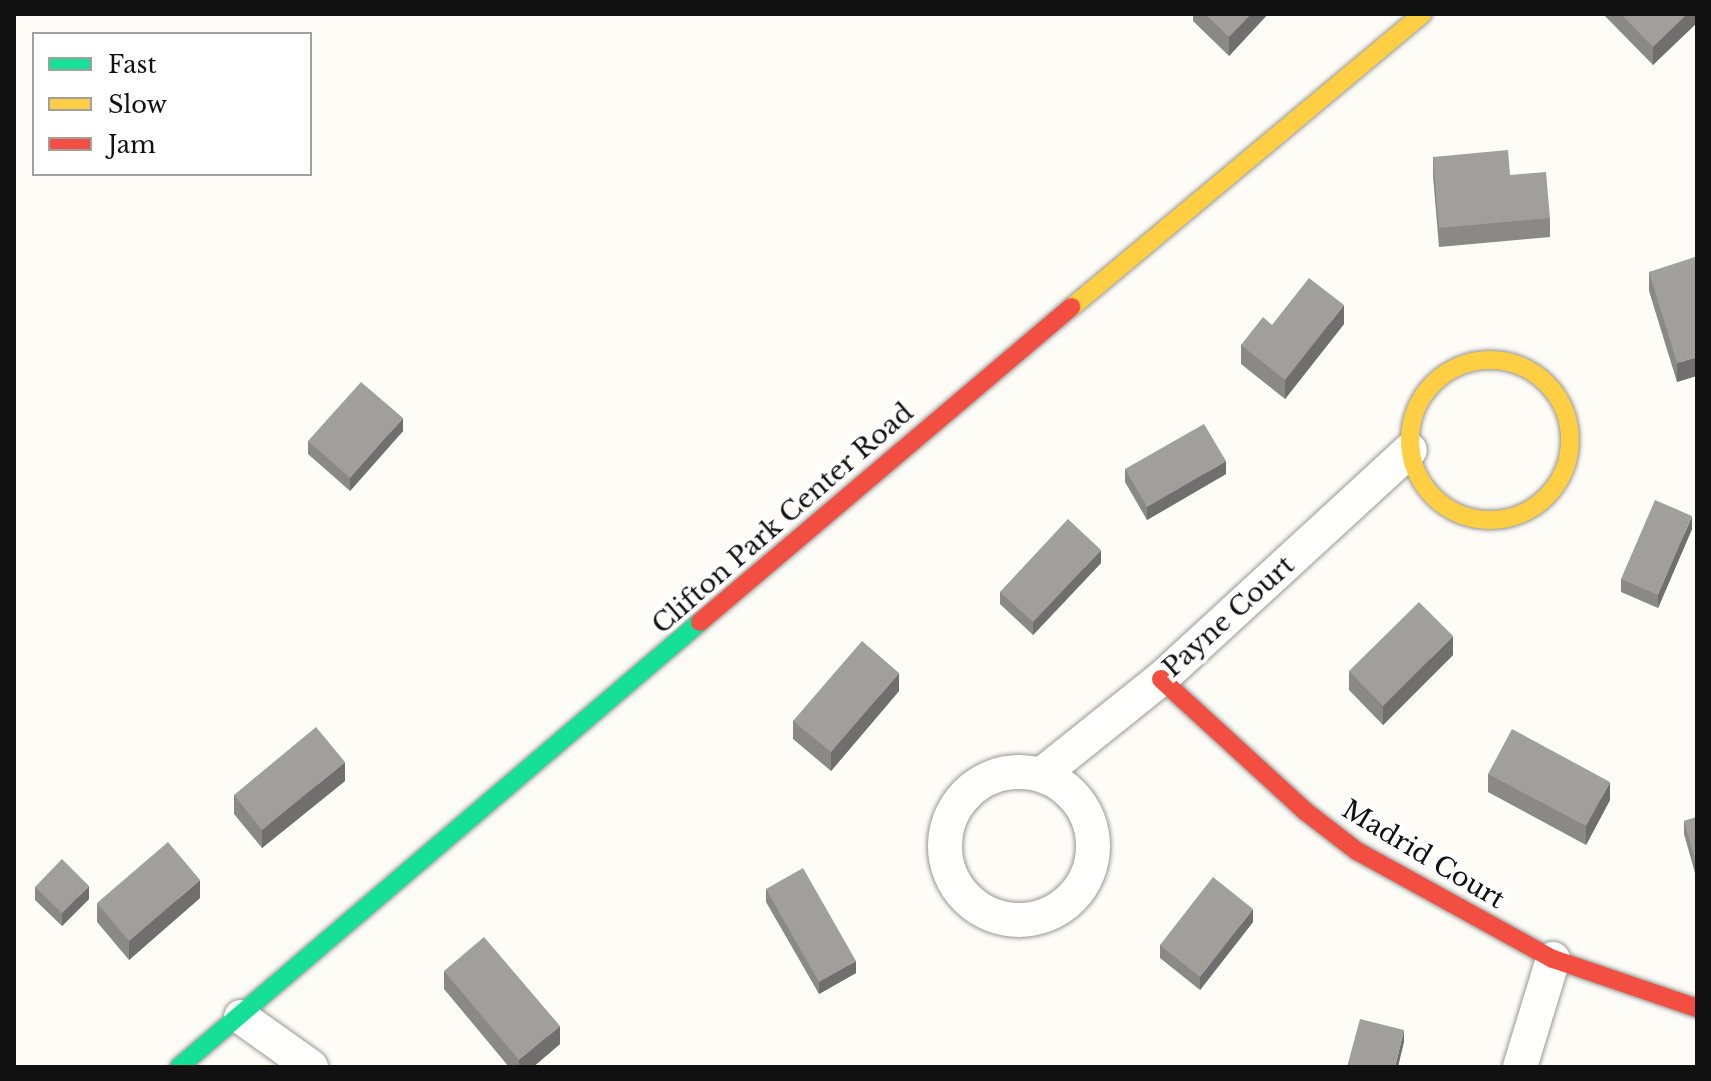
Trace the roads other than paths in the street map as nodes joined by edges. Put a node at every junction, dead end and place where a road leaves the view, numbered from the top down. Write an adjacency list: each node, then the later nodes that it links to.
1 (1423, 14): 7 (street, Clifton Park Center Road)
2 (1410, 450): 2 (street); 3 (street, Payne Court)
3 (1161, 679): 4 (street, Payne Court); 5 (street, Madrid Court)
4 (1041, 775): 4 (street)
5 (1553, 959): 6 (street, Madrid Court); 10 (street)
6 (1697, 1008)
7 (241, 1017): 8 (street, Clifton Park Center Road); 9 (street)
8 (179, 1067)
9 (311, 1067)
10 (1520, 1067)

